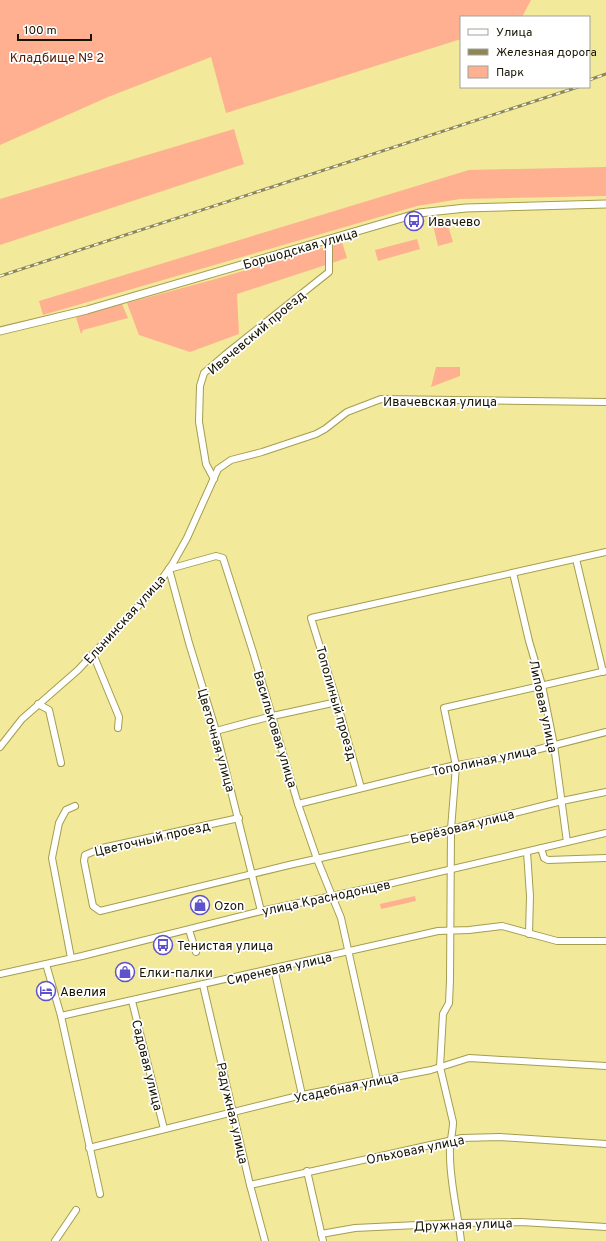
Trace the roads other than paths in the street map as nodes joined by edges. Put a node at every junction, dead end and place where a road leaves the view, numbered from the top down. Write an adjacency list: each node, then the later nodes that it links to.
1 (606, 204): 2 (street, Боршодская улица)
2 (329, 240): 3 (street, Боршодская улица); 6 (street, Ивачевский проезд)
3 (0, 331)
4 (606, 402): 5 (street, Ивачевская улица)
5 (218, 469): 6 (street, Ельнинская улица)
6 (214, 479): 9 (street, Ельнинская улица)
7 (606, 552): 8 (street)
8 (576, 559): 10 (street); 12 (street)
9 (169, 569): 11 (street, Ельнинская улица); 16 (street, Васильковая улица); 18 (street, Цветочная улица)
10 (513, 573): 13 (street, Липовая улица); 14 (street, Тополиный проезд)
11 (93, 654): 15 (street, Ельнинская улица); 17 (street)
12 (605, 671): 13 (street)
13 (542, 685): 20 (street, Липовая улица); 23 (street)
14 (337, 702): 16 (street); 24 (street, Тополиный проезд)
15 (38, 704): 21 (street, Ельнинская улица); 22 (street)
16 (272, 717): 18 (street); 27 (street, Васильковая улица)
17 (118, 728)
18 (216, 731): 29 (street, Цветочная улица)
19 (606, 732): 20 (street, Тополиная улица)
20 (554, 745): 23 (street, Тополиная улица); 26 (street, Липовая улица)
21 (0, 747)
22 (62, 763)
23 (456, 766): 24 (street, Тополиная улица); 30 (street)
24 (361, 788): 27 (street, Тополиная улица)
25 (606, 792): 26 (street, Берёзовая улица)
26 (562, 801): 30 (street, Берёзовая улица); 32 (street, Липовая улица)
27 (298, 804): 36 (street, Васильковая улица)
28 (75, 806): 47 (street)
29 (239, 818): 38 (street, Цветочная улица); 38 (street, Цветочный проезд)
30 (451, 829): 36 (street, Берёзовая улица); 37 (street)
31 (606, 832): 32 (street, улица Краснодонцев)
32 (567, 842): 33 (street, улица Краснодонцев)
33 (541, 848): 34 (street, улица Краснодонцев); 35 (street)
34 (527, 852): 37 (street, улица Краснодонцев); 43 (street)
35 (606, 858)
36 (317, 859): 38 (street, Цветочный проезд); 39 (street, Васильковая улица)
37 (450, 870): 39 (street, улица Краснодонцев); 42 (street)
38 (252, 874): 40 (street, Цветочная улица)
39 (332, 896): 40 (street, улица Краснодонцев); 46 (street, Васильковая улица)
40 (261, 911): 41 (street, улица Краснодонцев)
41 (189, 930): 45 (street); 47 (street, улица Краснодонцев)
42 (450, 930): 43 (street, Сиреневая улица); 46 (street, Сиреневая улица); 55 (street)
43 (529, 934): 44 (street, Сиреневая улица)
44 (606, 942)
45 (196, 952)
46 (349, 952): 49 (street, Сиреневая улица); 56 (street, Васильковая улица)
47 (71, 958): 48 (street, улица Краснодонцев)
48 (46, 964): 50 (street, улица Краснодонцев); 53 (street)
49 (274, 968): 51 (street, Сиреневая улица); 57 (street)
50 (0, 974)
51 (203, 985): 52 (street, Сиреневая улица); 58 (street, Радужная улица)
52 (132, 1001): 53 (street, Сиреневая улица); 59 (street, Садовая улица)
53 (61, 1016): 62 (street)
54 (606, 1066): 55 (street, Усадебная улица)
55 (440, 1067): 56 (street, Усадебная улица); 60 (street)
56 (377, 1080): 57 (street, Усадебная улица)
57 (302, 1095): 58 (street, Усадебная улица)
58 (234, 1114): 59 (street, Усадебная улица); 64 (street, Радужная улица)
59 (164, 1129): 62 (street, Усадебная улица)
60 (450, 1140): 61 (street, Ольховая улица); 63 (street, Ольховая улица); 67 (street)
61 (606, 1144)
62 (89, 1148): 65 (street)
63 (307, 1171): 64 (street, Ольховая улица); 69 (street)
64 (250, 1184): 71 (street, Радужная улица)
65 (100, 1194)
66 (76, 1210): 70 (street)
67 (459, 1223): 68 (street, Дружная улица); 69 (street, Дружная улица); 73 (street)
68 (606, 1227)
69 (321, 1234): 72 (street)
70 (56, 1241)
71 (265, 1241)
72 (322, 1241)
73 (461, 1241)

